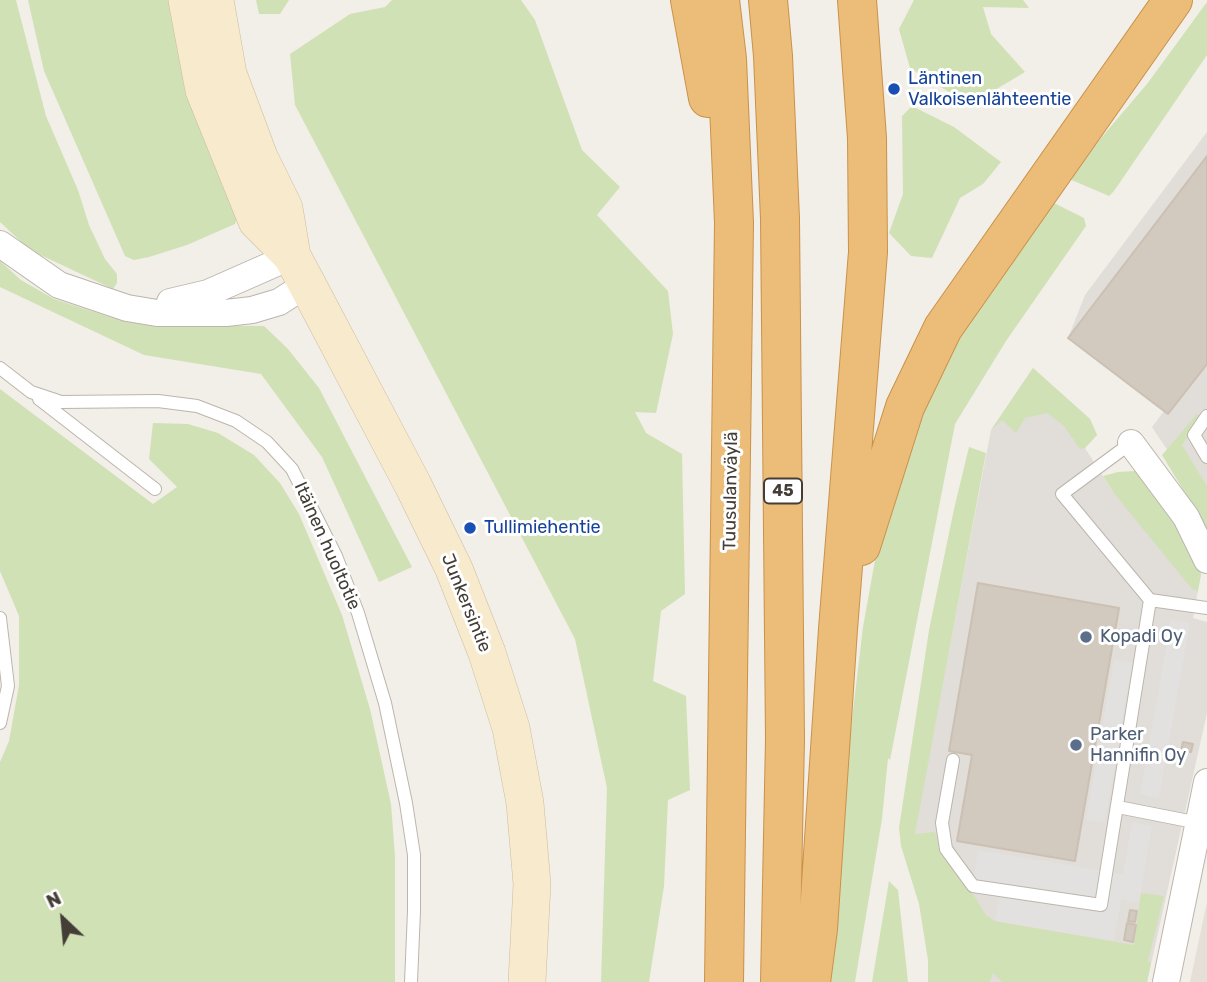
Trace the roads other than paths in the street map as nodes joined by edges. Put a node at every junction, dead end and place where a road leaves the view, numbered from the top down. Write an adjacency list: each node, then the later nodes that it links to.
1 (187, 0): 10 (main road, Junkersintie)
2 (215, 0): 10 (main road, Junkersintie)
3 (690, 0): 8 (highway)
4 (720, 0): 8 (highway, Tuusulanväylä)
5 (768, 0): 31 (highway, 45)
6 (857, 0): 22 (highway)
7 (1173, 0): 22 (highway)
8 (734, 223): 30 (highway, Tuusulanväylä)
9 (0, 244): 11 (street)
10 (300, 270): 11 (street); 11 (street); 29 (main road, Junkersintie)
11 (127, 307)
12 (0, 369): 13 (lane, Itäinen huoltotie)
13 (31, 392): 17 (lane); 28 (lane, Itäinen huoltotie)
14 (1207, 416): 16 (lane)
15 (1131, 443): 18 (street); 19 (lane)
16 (1207, 457)
17 (155, 489)
18 (1207, 560)
19 (1150, 600): 20 (lane); 26 (lane)
20 (1207, 608)
21 (0, 618): 23 (lane)
22 (838, 629): 32 (highway)
23 (0, 723)
24 (953, 760): 26 (lane)
25 (1207, 782): 27 (street)
26 (1118, 807): 27 (lane)
27 (1199, 822): 33 (street)
28 (411, 982)
29 (527, 982)
30 (724, 982)
31 (780, 982)
32 (811, 982)
33 (1166, 982)

